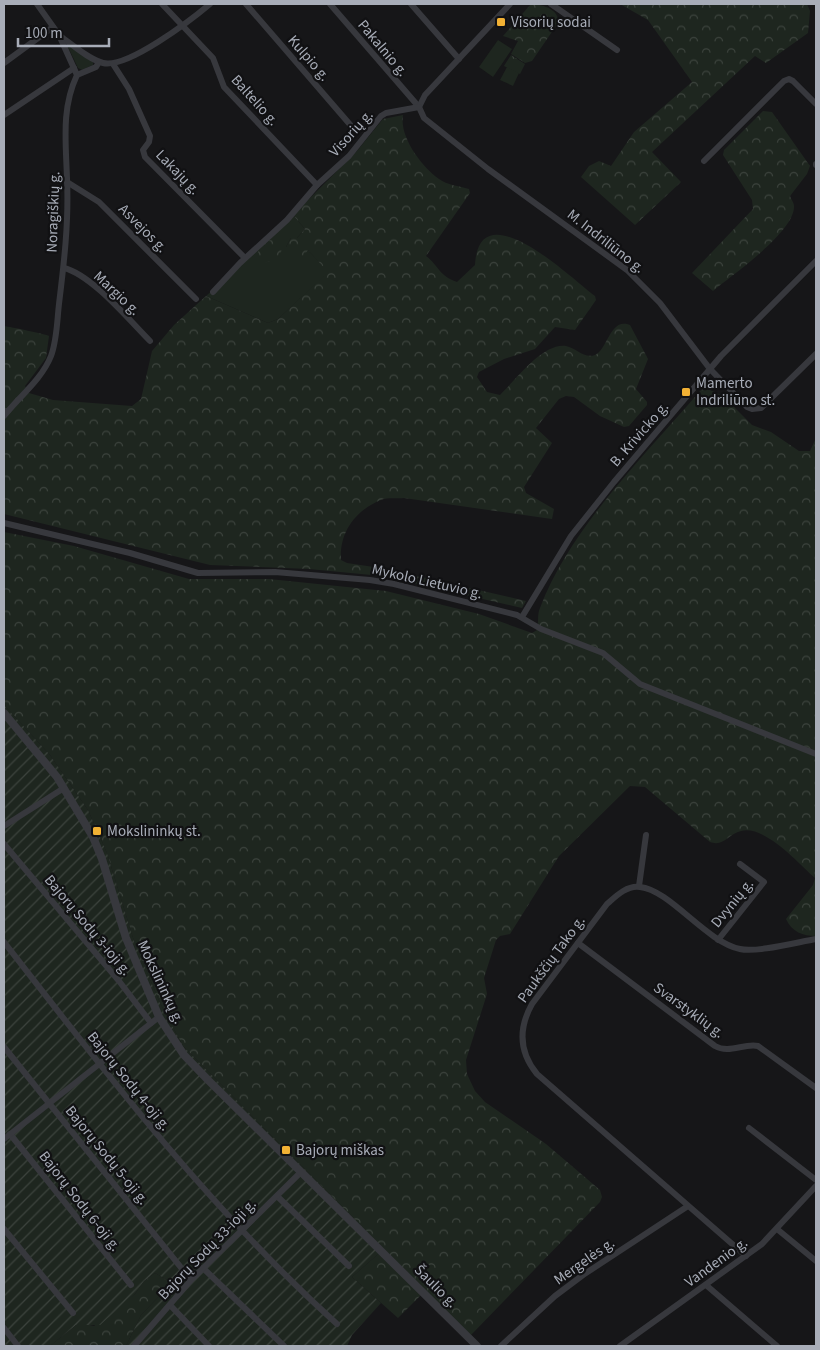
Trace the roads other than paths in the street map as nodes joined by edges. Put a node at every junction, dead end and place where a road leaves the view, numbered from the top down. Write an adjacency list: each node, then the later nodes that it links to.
1 (37, 4): 10 (street)
2 (162, 4): 9 (street, Baltelio g.)
3 (210, 4): 9 (street)
4 (246, 4): 22 (street, Kulpio g.)
5 (330, 4): 20 (street, Pakalnio g.)
6 (411, 4): 13 (street)
7 (510, 4): 13 (street)
8 (552, 4): 12 (street)
9 (183, 25): 16 (street); 25 (street, Baltelio g.)
10 (53, 28): 11 (street); 15 (street)
11 (59, 35): 14 (street); 17 (street)
12 (617, 50)
13 (459, 59): 20 (street)
14 (99, 62): 16 (street); 18 (street)
15 (4, 63)
16 (113, 64): 26 (street, Lakajų g.)
17 (74, 68): 18 (street); 21 (street)
18 (77, 75): 24 (street, Noragiškių g.)
19 (816, 104): 23 (street)
20 (419, 107): 25 (street, Visorių g.); 33 (street, M. Indriliūno g.)
21 (4, 115)
22 (353, 128)
23 (704, 161)
24 (67, 182): 28 (street, Noragiškių g.); 30 (street, Asvejos g.)
25 (318, 186): 26 (street, Visorių g.)
26 (245, 258): 29 (street, Visorių g.)
27 (816, 261): 33 (street, B. Krivicko g.)
28 (64, 268): 31 (street, Margio g.); 34 (street, Noragiškių g.)
29 (213, 292)
30 (196, 299)
31 (150, 341)
32 (816, 354): 33 (street, M. Indriliūno g.)
33 (710, 369): 36 (street, B. Krivicko g.)
34 (4, 416)
35 (4, 523): 36 (street, Mykolo Lietuvio g.)
36 (522, 617): 38 (street, Mykolo Lietuvio g.)
37 (4, 713): 39 (street, Mokslininkų g.)
38 (816, 754)
39 (64, 788): 40 (street); 49 (street, Mokslininkų g.)
40 (4, 826)
41 (646, 835): 44 (street)
42 (4, 844): 50 (street, Bajorų Sodų 3-ioji g.)
43 (740, 864): 46 (street, Dvynių g.)
44 (639, 886): 46 (street); 48 (street, Paukščių Tako g.)
45 (816, 939): 46 (street)
46 (718, 940)
47 (4, 942): 52 (street, Bajorų Sodų 4-oji g.)
48 (578, 943): 53 (street, Svarstyklių g.); 62 (street, Paukščių Tako g.)
49 (159, 1017): 50 (street); 58 (street, Mokslininkų g.)
50 (150, 1023): 52 (street)
51 (4, 1046): 54 (street, Bajorų Sodų 5-oji g.)
52 (98, 1064): 54 (street); 65 (street, Bajorų Sodų 4-oji g.)
53 (816, 1088)
54 (49, 1103): 56 (street); 71 (street, Bajorų Sodų 5-oji g.)
55 (749, 1128): 59 (street)
56 (10, 1134): 57 (street); 72 (street, Bajorų Sodų 6-oji g.)
57 (4, 1138)
58 (301, 1172): 61 (street, Bajorų Sodų 33-ioji g.); 66 (street, Mokslininkų g.)
59 (816, 1180)
60 (816, 1186): 64 (street, Vandenio g.)
61 (277, 1196): 65 (street, Bajorų Sodų 33-ioji g.); 69 (street)
62 (688, 1206): 67 (street, Paukščių Tako g.); 83 (street, Mergelės g.)
63 (4, 1229): 75 (street)
64 (777, 1229): 67 (street, Vandenio g.); 68 (street)
65 (241, 1230): 70 (street, Bajorų Sodų 33-ioji g.); 76 (street, Bajorų Sodų 4-oji g.)
66 (375, 1244): 82 (street, Šaulio g.)
67 (746, 1256): 73 (street, Vandenio g.)
68 (816, 1261)
69 (349, 1266)
70 (203, 1268): 71 (street, Bajorų Sodų 33-ioji g.); 81 (street)
71 (191, 1280): 74 (street, Bajorų Sodų 33-ioji g.)
72 (131, 1285)
73 (706, 1285): 84 (street, Vandenio g.); 85 (street)
74 (170, 1305): 79 (street, Bajorų Sodų 33-ioji g.); 80 (street)
75 (73, 1313)
76 (337, 1324)
77 (4, 1328): 78 (street)
78 (18, 1346)
79 (136, 1346)
80 (209, 1346)
81 (284, 1346)
82 (477, 1346)
83 (501, 1346)
84 (620, 1346)
85 (777, 1346)

